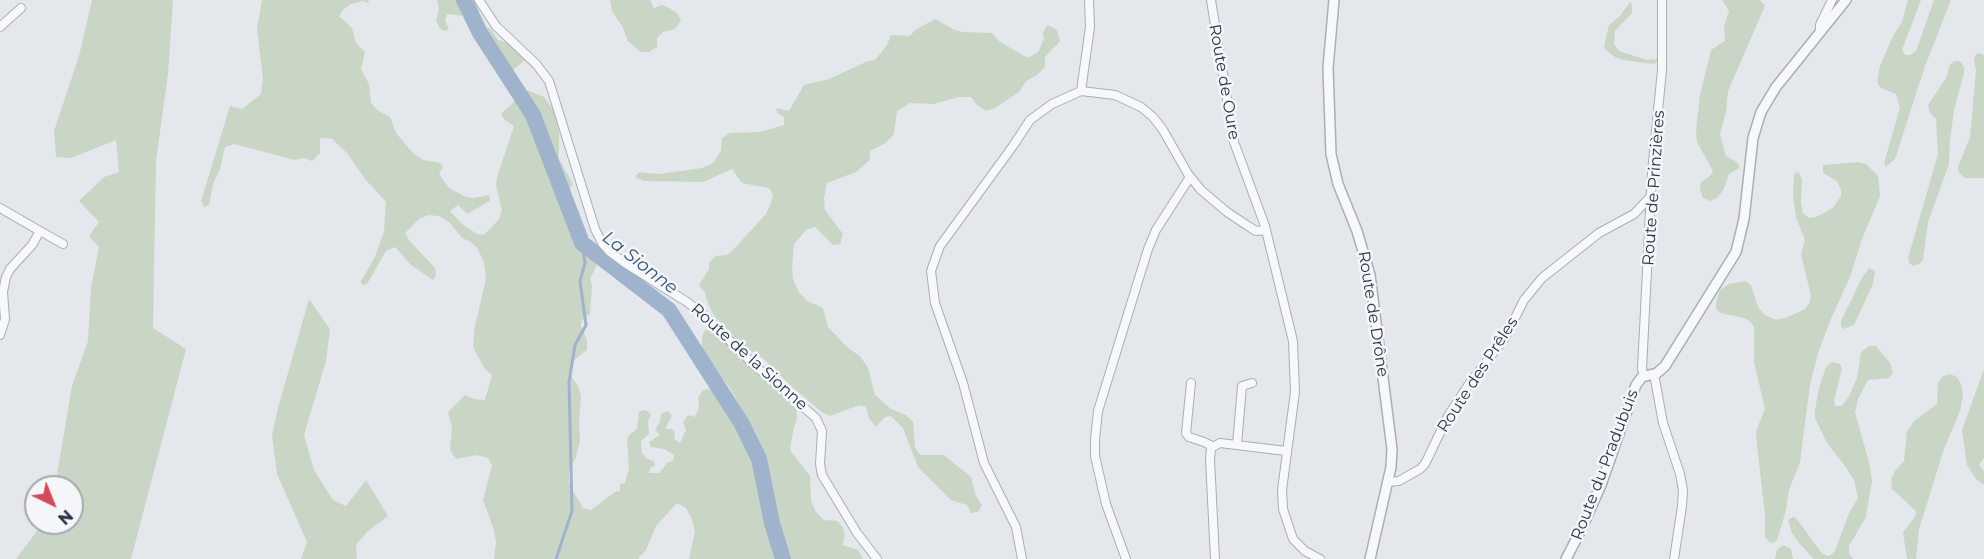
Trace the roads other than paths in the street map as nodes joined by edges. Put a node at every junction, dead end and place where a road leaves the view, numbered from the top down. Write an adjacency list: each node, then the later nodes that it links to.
1 (479, 0): 26 (street, Route de la Sionne)
2 (1089, 0): 11 (street)
3 (1211, 0): 15 (street, Route de Oure)
4 (1334, 0): 25 (street, Route de Drône)
5 (1662, 0): 13 (street, Route de Prinzières)
6 (1833, 0): 10 (street)
7 (1846, 0): 10 (street, Route du Pradubuis)
8 (21, 8): 9 (street)
9 (0, 27)
10 (1820, 32): 19 (street, Route du Pradubuis)
11 (1081, 92): 12 (street); 27 (street)
12 (1190, 177): 15 (street); 28 (street)
13 (1651, 196): 19 (street, Route de Prinzières); 25 (street, Route des Prêles)
14 (0, 208): 16 (street)
15 (1266, 230): 24 (street, Route de Oure)
16 (40, 231): 17 (street); 18 (street)
17 (63, 244)
18 (0, 335)
19 (1648, 375): 32 (street, Route du Pradubuis); 33 (street, Route de Prinzières)
20 (1191, 382): 23 (street)
21 (1252, 383): 22 (street)
22 (1237, 445): 23 (street); 24 (street)
23 (1212, 446): 29 (street)
24 (1286, 451): 30 (street, Route de Oure)
25 (1388, 482): 31 (street, Route de Drône)
26 (877, 559)
27 (1022, 559)
28 (1126, 559)
29 (1215, 559)
30 (1320, 559)
31 (1370, 559)
32 (1566, 559)
33 (1674, 559)

